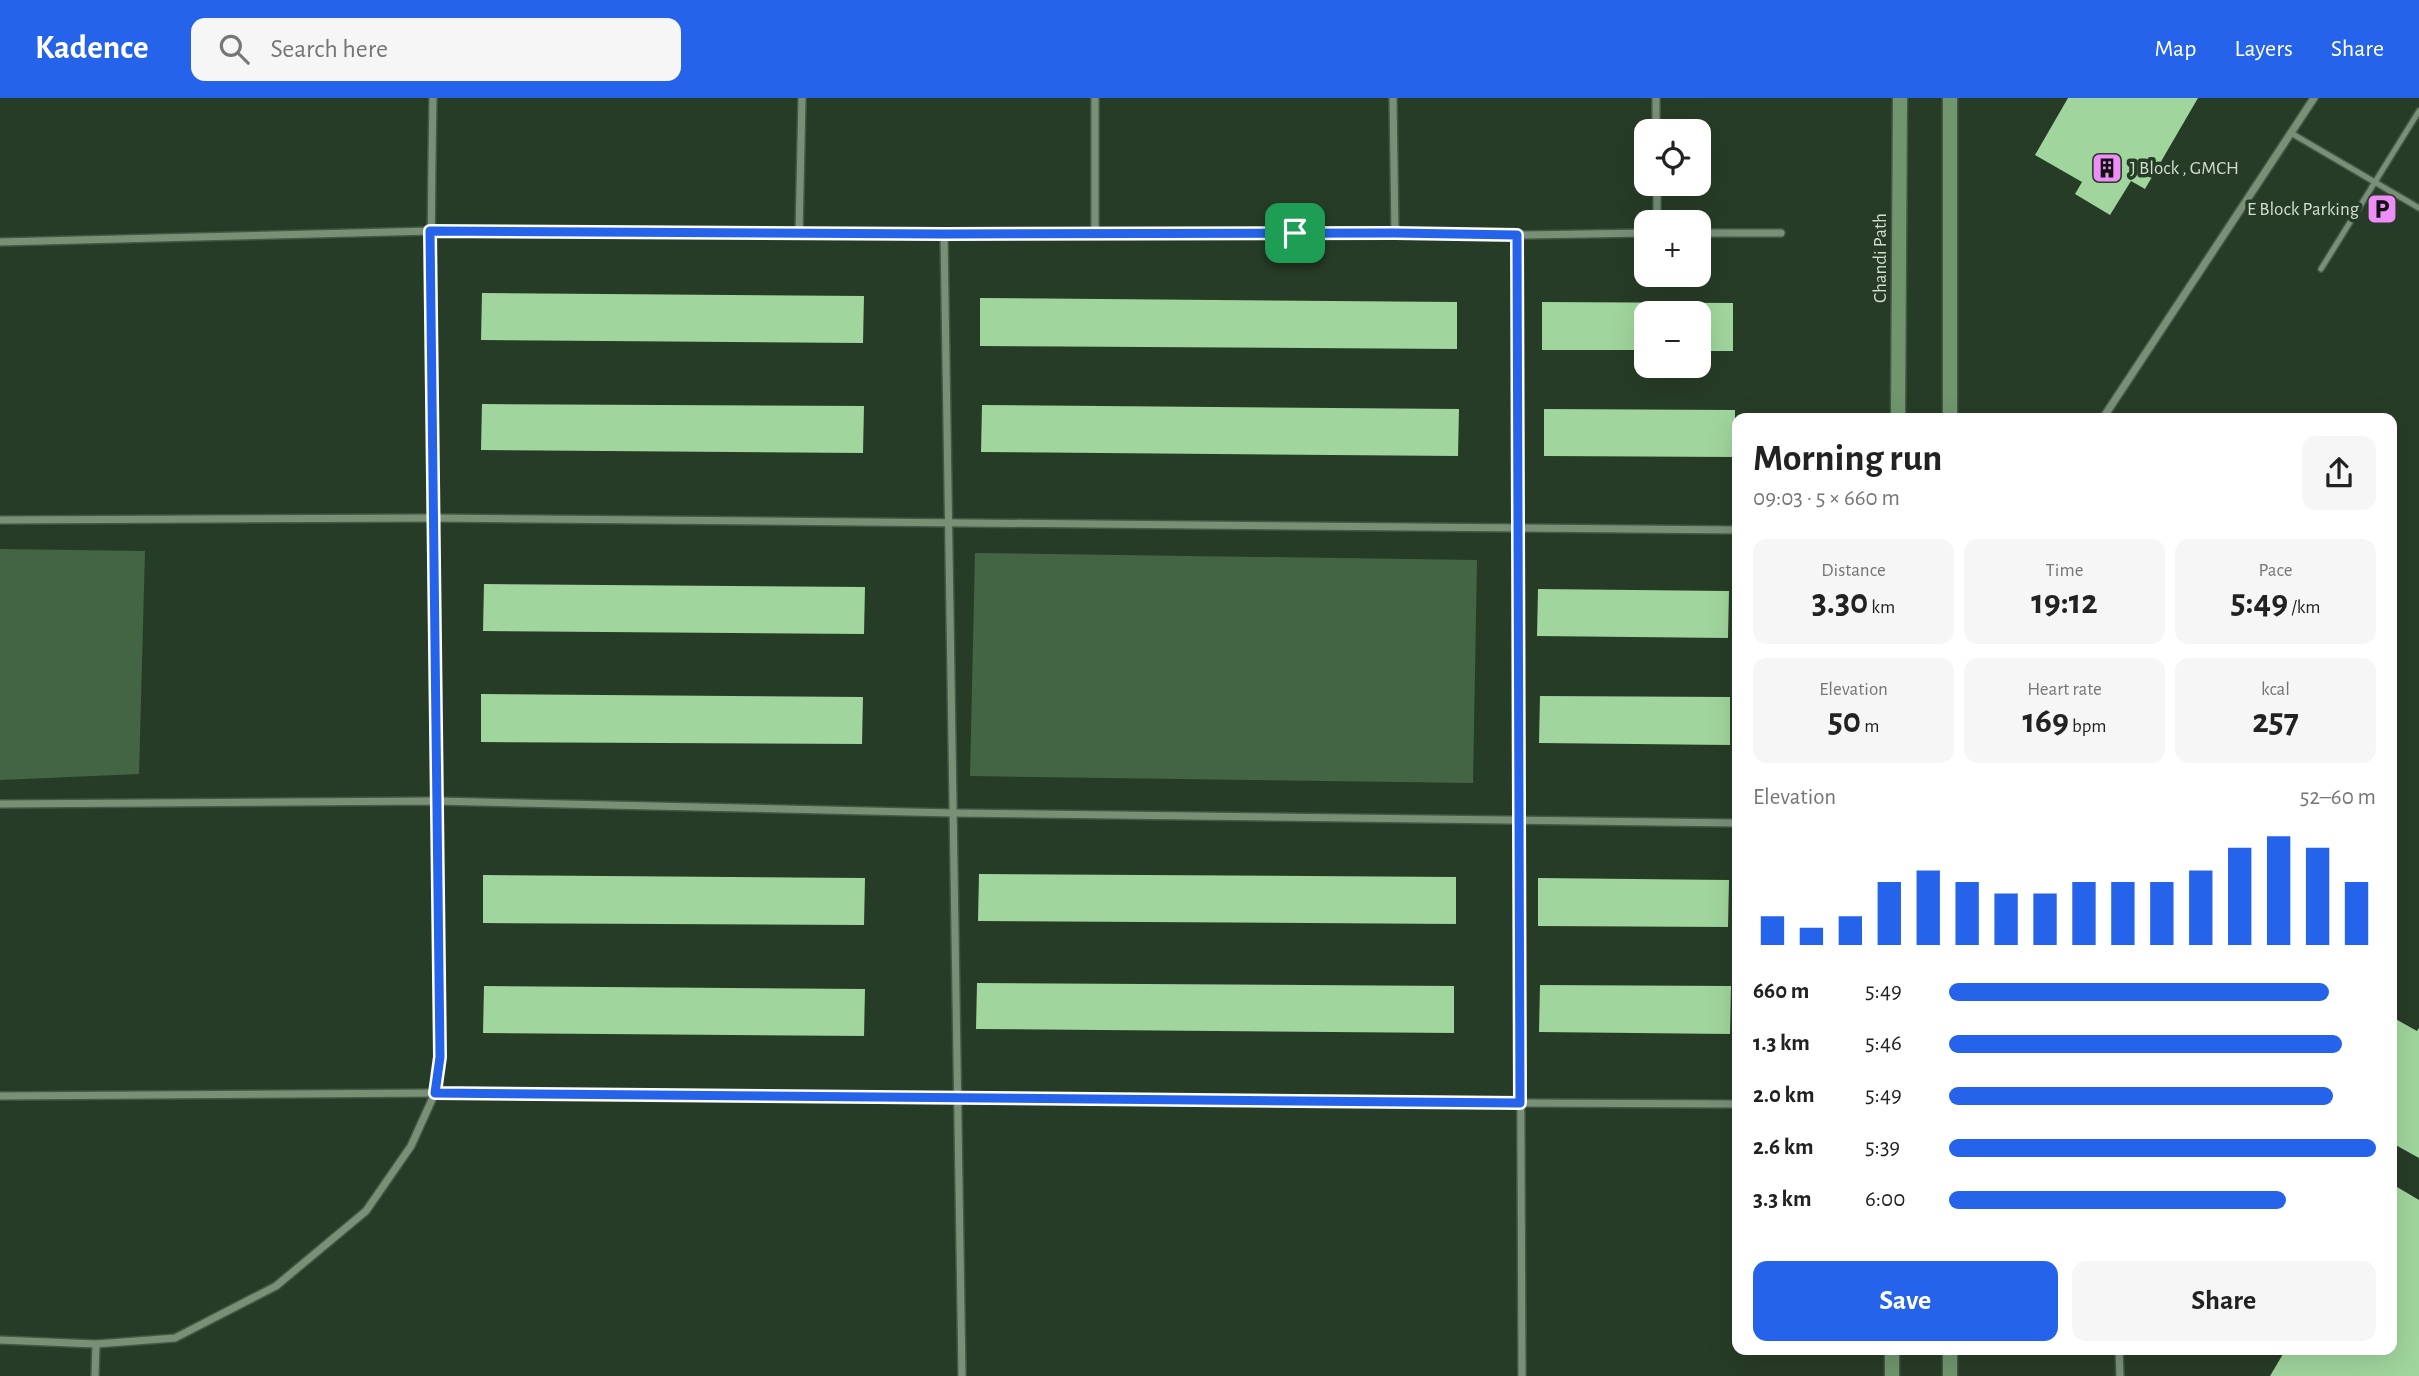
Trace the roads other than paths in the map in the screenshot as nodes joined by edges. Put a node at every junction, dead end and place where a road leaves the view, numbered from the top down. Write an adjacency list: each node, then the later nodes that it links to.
1 (433, 98): 14 (street)
2 (802, 98): 15 (street)
3 (1095, 98): 16 (street)
4 (1393, 98): 17 (street)
5 (1656, 98): 10 (street)
6 (1900, 98): 25 (main road, Chandi Path)
7 (1950, 98): 26 (main road)
8 (2314, 98): 11 (street)
9 (2419, 111): 12 (lane)
10 (1656, 119)
11 (2291, 133): 12 (lane); 27 (street)
12 (2376, 183): 13 (lane); 24 (lane)
13 (2419, 208)
14 (430, 231): 15 (street); 23 (street); 28 (street)
15 (799, 233): 21 (street)
16 (1095, 233): 17 (street); 21 (street)
17 (1395, 233): 22 (street)
18 (1634, 233): 22 (street)
19 (1711, 233): 20 (street)
20 (1782, 233)
21 (944, 234): 30 (street)
22 (1517, 235): 31 (street)
23 (0, 242)
24 (2321, 269)
25 (1898, 413)
26 (1950, 413)
27 (2106, 413)
28 (433, 518): 29 (street); 30 (street); 33 (street)
29 (0, 520)
30 (948, 523): 31 (street); 35 (street)
31 (1518, 528): 32 (street); 36 (street)
32 (1732, 530)
33 (436, 801): 34 (street); 35 (street); 38 (street)
34 (0, 804)
35 (953, 813): 36 (street); 40 (street)
36 (1519, 821): 37 (street); 41 (street)
37 (1732, 823)
38 (435, 1093): 39 (street); 40 (street); 44 (street)
39 (0, 1096)
40 (958, 1100): 41 (street); 49 (street)
41 (1520, 1103): 42 (street); 50 (street)
42 (1732, 1104)
43 (0, 1340): 44 (street)
44 (96, 1344): 48 (street)
45 (1892, 1355): 51 (main road)
46 (1950, 1355): 52 (main road)
47 (2119, 1355): 53 (street)
48 (95, 1376)
49 (962, 1376)
50 (1522, 1376)
51 (1892, 1376)
52 (1950, 1376)
53 (2120, 1376)

